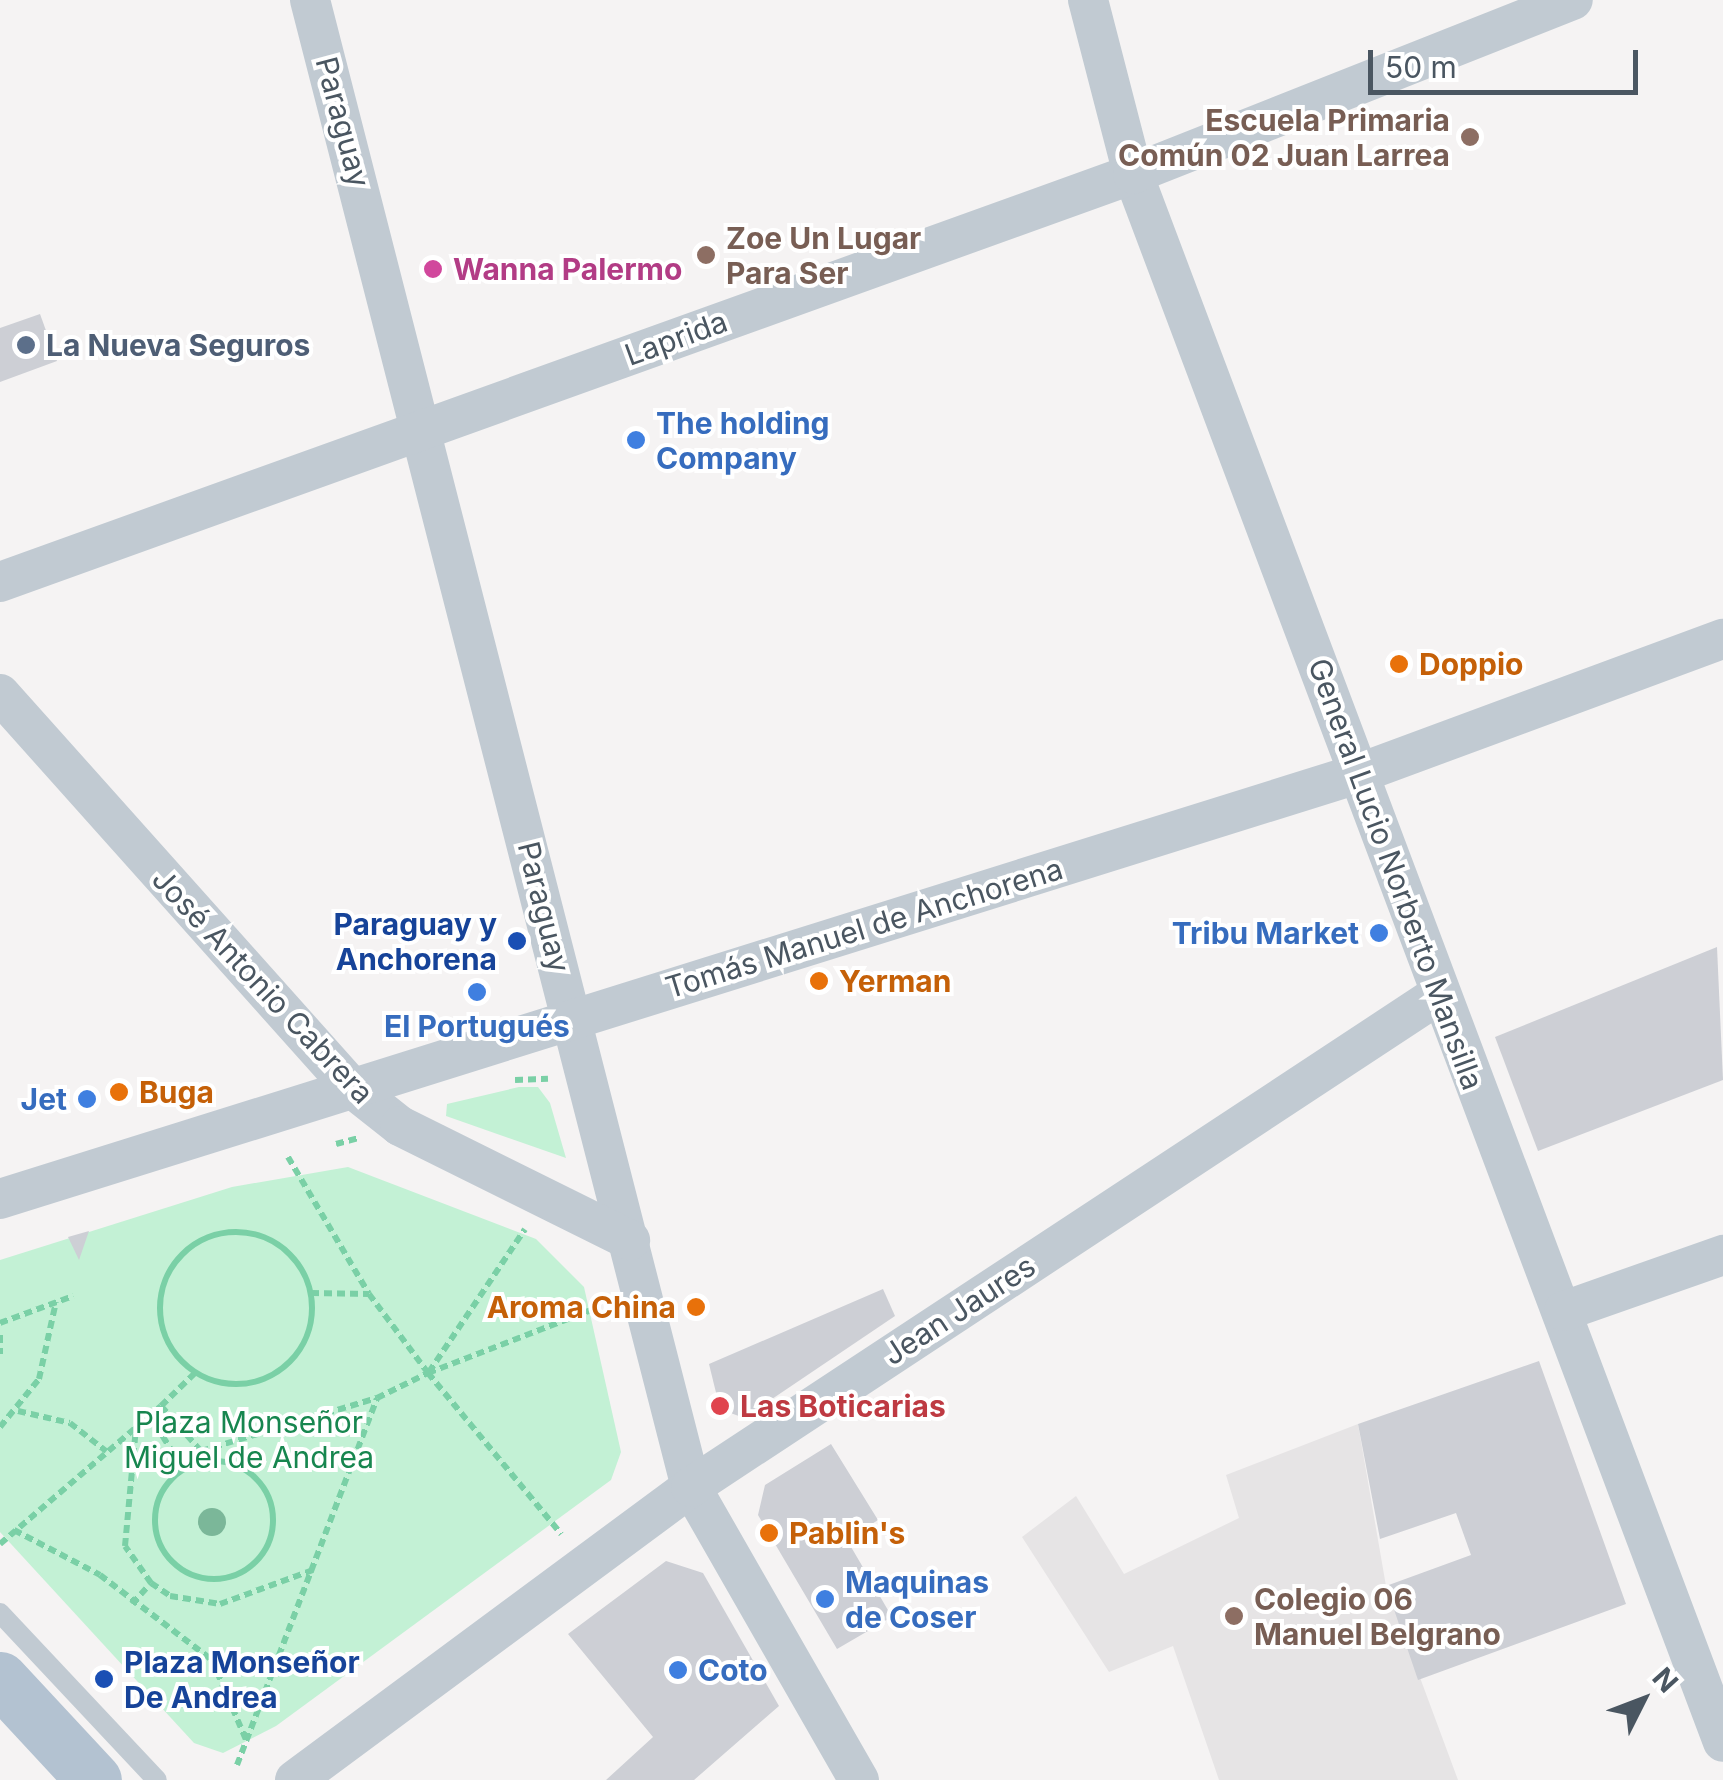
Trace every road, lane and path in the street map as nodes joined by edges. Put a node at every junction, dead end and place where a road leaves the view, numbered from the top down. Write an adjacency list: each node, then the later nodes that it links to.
1 (310, 0): 5 (street, Paraguay)
2 (1088, 0): 4 (street, General Lucio Norberto Mansilla)
3 (1573, 0): 4 (street, Laprida)
4 (1133, 174): 5 (street, Laprida); 9 (street, General Lucio Norberto Mansilla)
5 (426, 427): 6 (street, Laprida); 11 (street, Paraguay)
6 (0, 582)
7 (1723, 639): 9 (street, Tomás Manuel de Anchorena)
8 (0, 694): 12 (street, José Antonio Cabrera)
9 (1360, 773): 10 (street, General Lucio Norberto Mansilla); 11 (street, Tomás Manuel de Anchorena)
10 (1438, 995): 23 (street, General Lucio Norberto Mansilla); 37 (street, Jean Jaures)
11 (572, 1019): 12 (street, Tomás Manuel de Anchorena); 16 (street, Paraguay)
12 (352, 1088): 14 (street, Tomás Manuel de Anchorena); 16 (street, José Antonio Cabrera)
13 (288, 1157): 19 (path)
14 (0, 1199)
15 (526, 1227): 28 (path)
16 (630, 1240): 37 (street, Paraguay)
17 (1723, 1255): 23 (street)
18 (311, 1293): 19 (path); 27 (path); 27 (path)
19 (368, 1294): 28 (path)
20 (73, 1296): 21 (path)
21 (56, 1302): 24 (path); 31 (path)
22 (594, 1309): 28 (path)
23 (1564, 1311): 47 (street, General Lucio Norberto Mansilla)
24 (0, 1323)
25 (0, 1335): 26 (path)
26 (0, 1354)
27 (196, 1372): 30 (path)
28 (428, 1373): 29 (path); 39 (path)
29 (377, 1398): 30 (path); 41 (path)
30 (161, 1406): 32 (path)
31 (18, 1411): 34 (path); 35 (path)
32 (149, 1414): 33 (path); 36 (path)
33 (136, 1425): 35 (path); 42 (path)
34 (0, 1426)
35 (106, 1450): 38 (path)
36 (183, 1469): 36 (path)
37 (691, 1487): 51 (street, Jean Jaures); 52 (street, Paraguay)
38 (14, 1530): 40 (path); 43 (path)
39 (561, 1534)
40 (0, 1544)
41 (313, 1570): 42 (path); 46 (path)
42 (150, 1583): 43 (path)
43 (132, 1604): 46 (path)
44 (0, 1612): 50 (lane)
45 (0, 1679): 49 (main road)
46 (248, 1742): 48 (path)
47 (1723, 1742)
48 (238, 1765)
49 (94, 1780)
50 (156, 1780)
51 (295, 1780)
52 (859, 1780)

